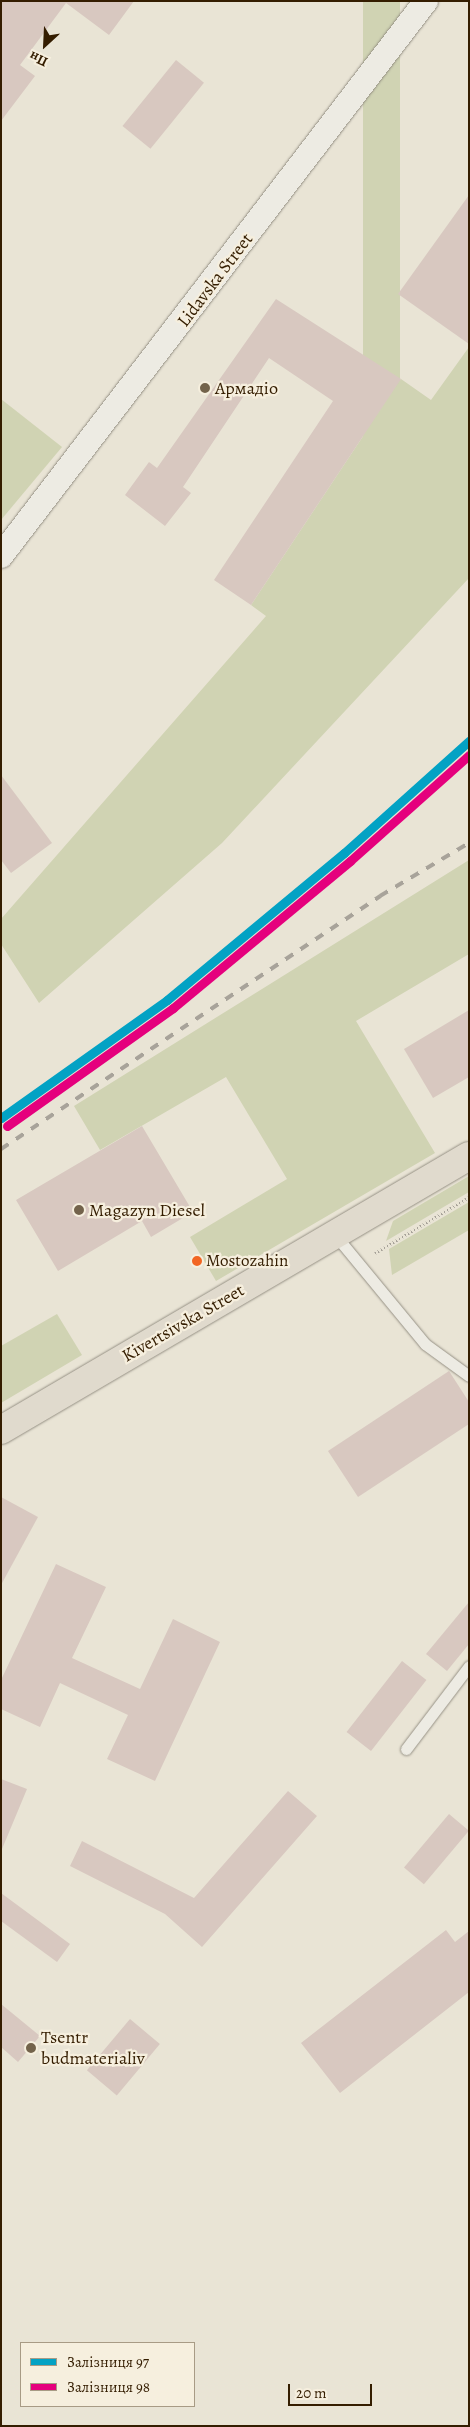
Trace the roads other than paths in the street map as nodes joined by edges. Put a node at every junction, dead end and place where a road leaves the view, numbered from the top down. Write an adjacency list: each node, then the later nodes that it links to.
1 (426, 1): 2 (street, Lidavska Street)
2 (1, 556)
3 (469, 1156): 4 (main road, Kivertsivska Street)
4 (336, 1236): 5 (lane); 6 (main road, Kivertsivska Street)
5 (469, 1376)
6 (1, 1430)
7 (469, 1666): 8 (lane)
8 (406, 1749)

